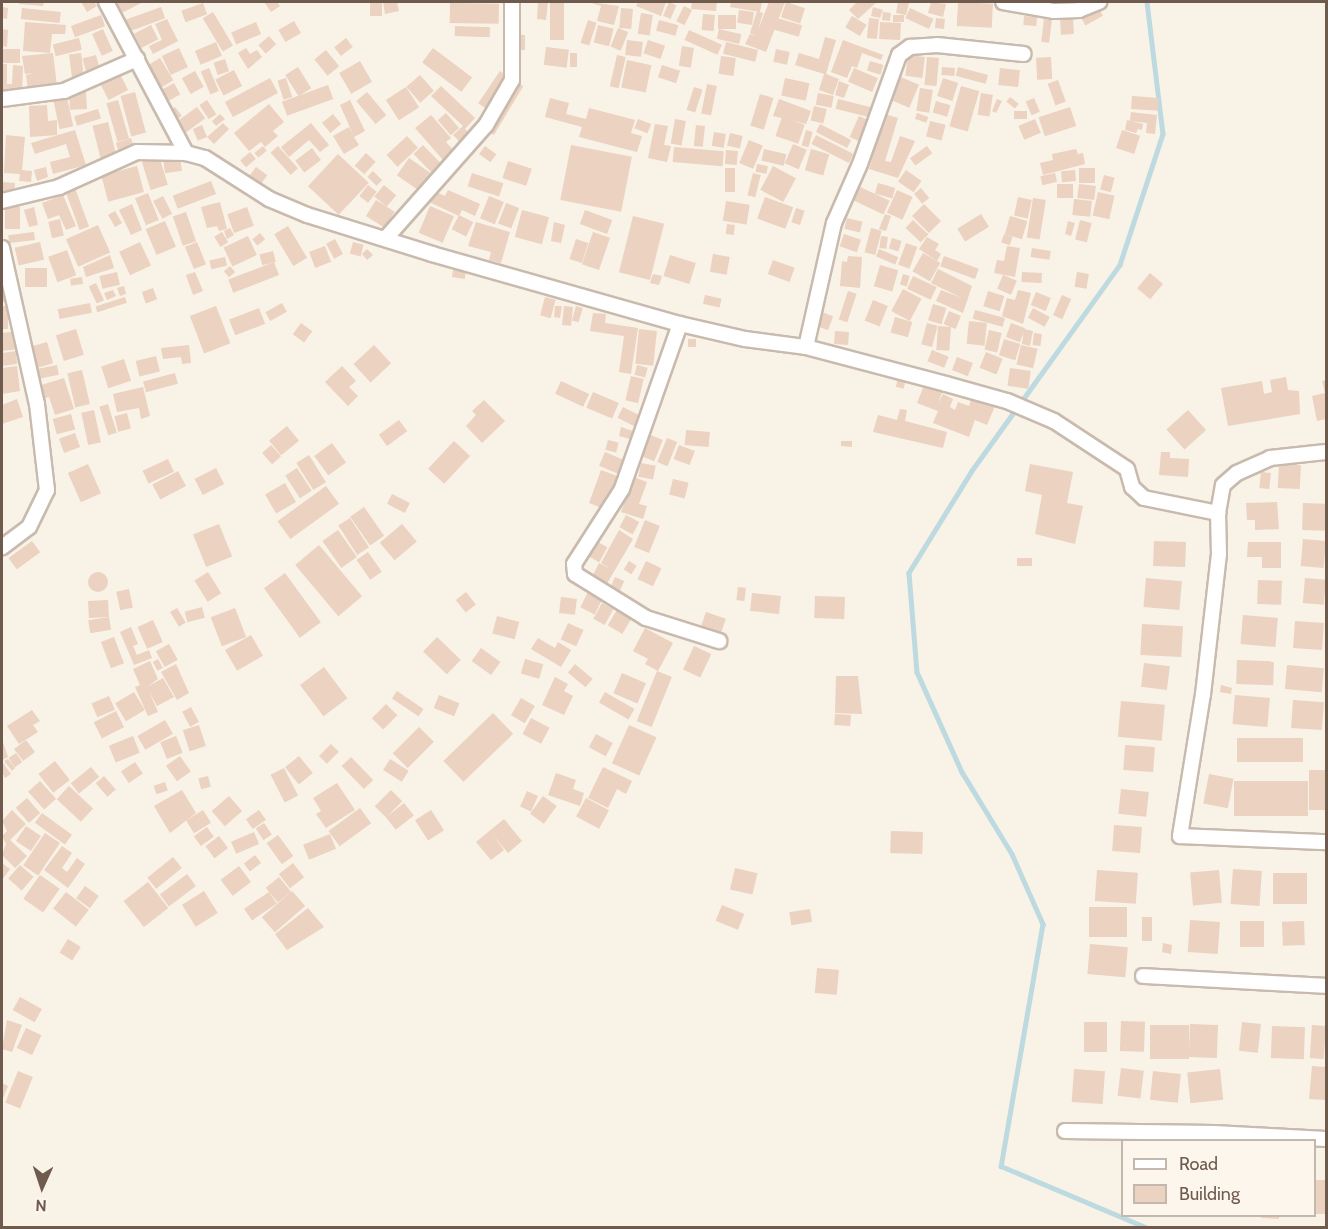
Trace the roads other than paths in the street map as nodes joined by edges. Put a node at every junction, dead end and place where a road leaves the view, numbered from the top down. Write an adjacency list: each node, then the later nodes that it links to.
1 (106, 2): 6 (street)
2 (512, 2): 10 (street)
3 (1003, 2): 4 (street)
4 (1099, 2)
5 (1024, 54): 13 (street)
6 (137, 59): 7 (street); 8 (street)
7 (2, 99)
8 (186, 153): 9 (street); 10 (street)
9 (2, 201)
10 (386, 238): 12 (street)
11 (2, 248): 16 (street)
12 (680, 324): 13 (street); 17 (street)
13 (806, 347): 15 (street)
14 (1326, 452): 15 (street)
15 (1218, 513): 18 (street)
16 (2, 547)
17 (719, 641)
18 (1326, 842)
19 (1143, 976): 20 (street)
20 (1326, 986)
21 (1065, 1131): 22 (street)
22 (1326, 1139)

